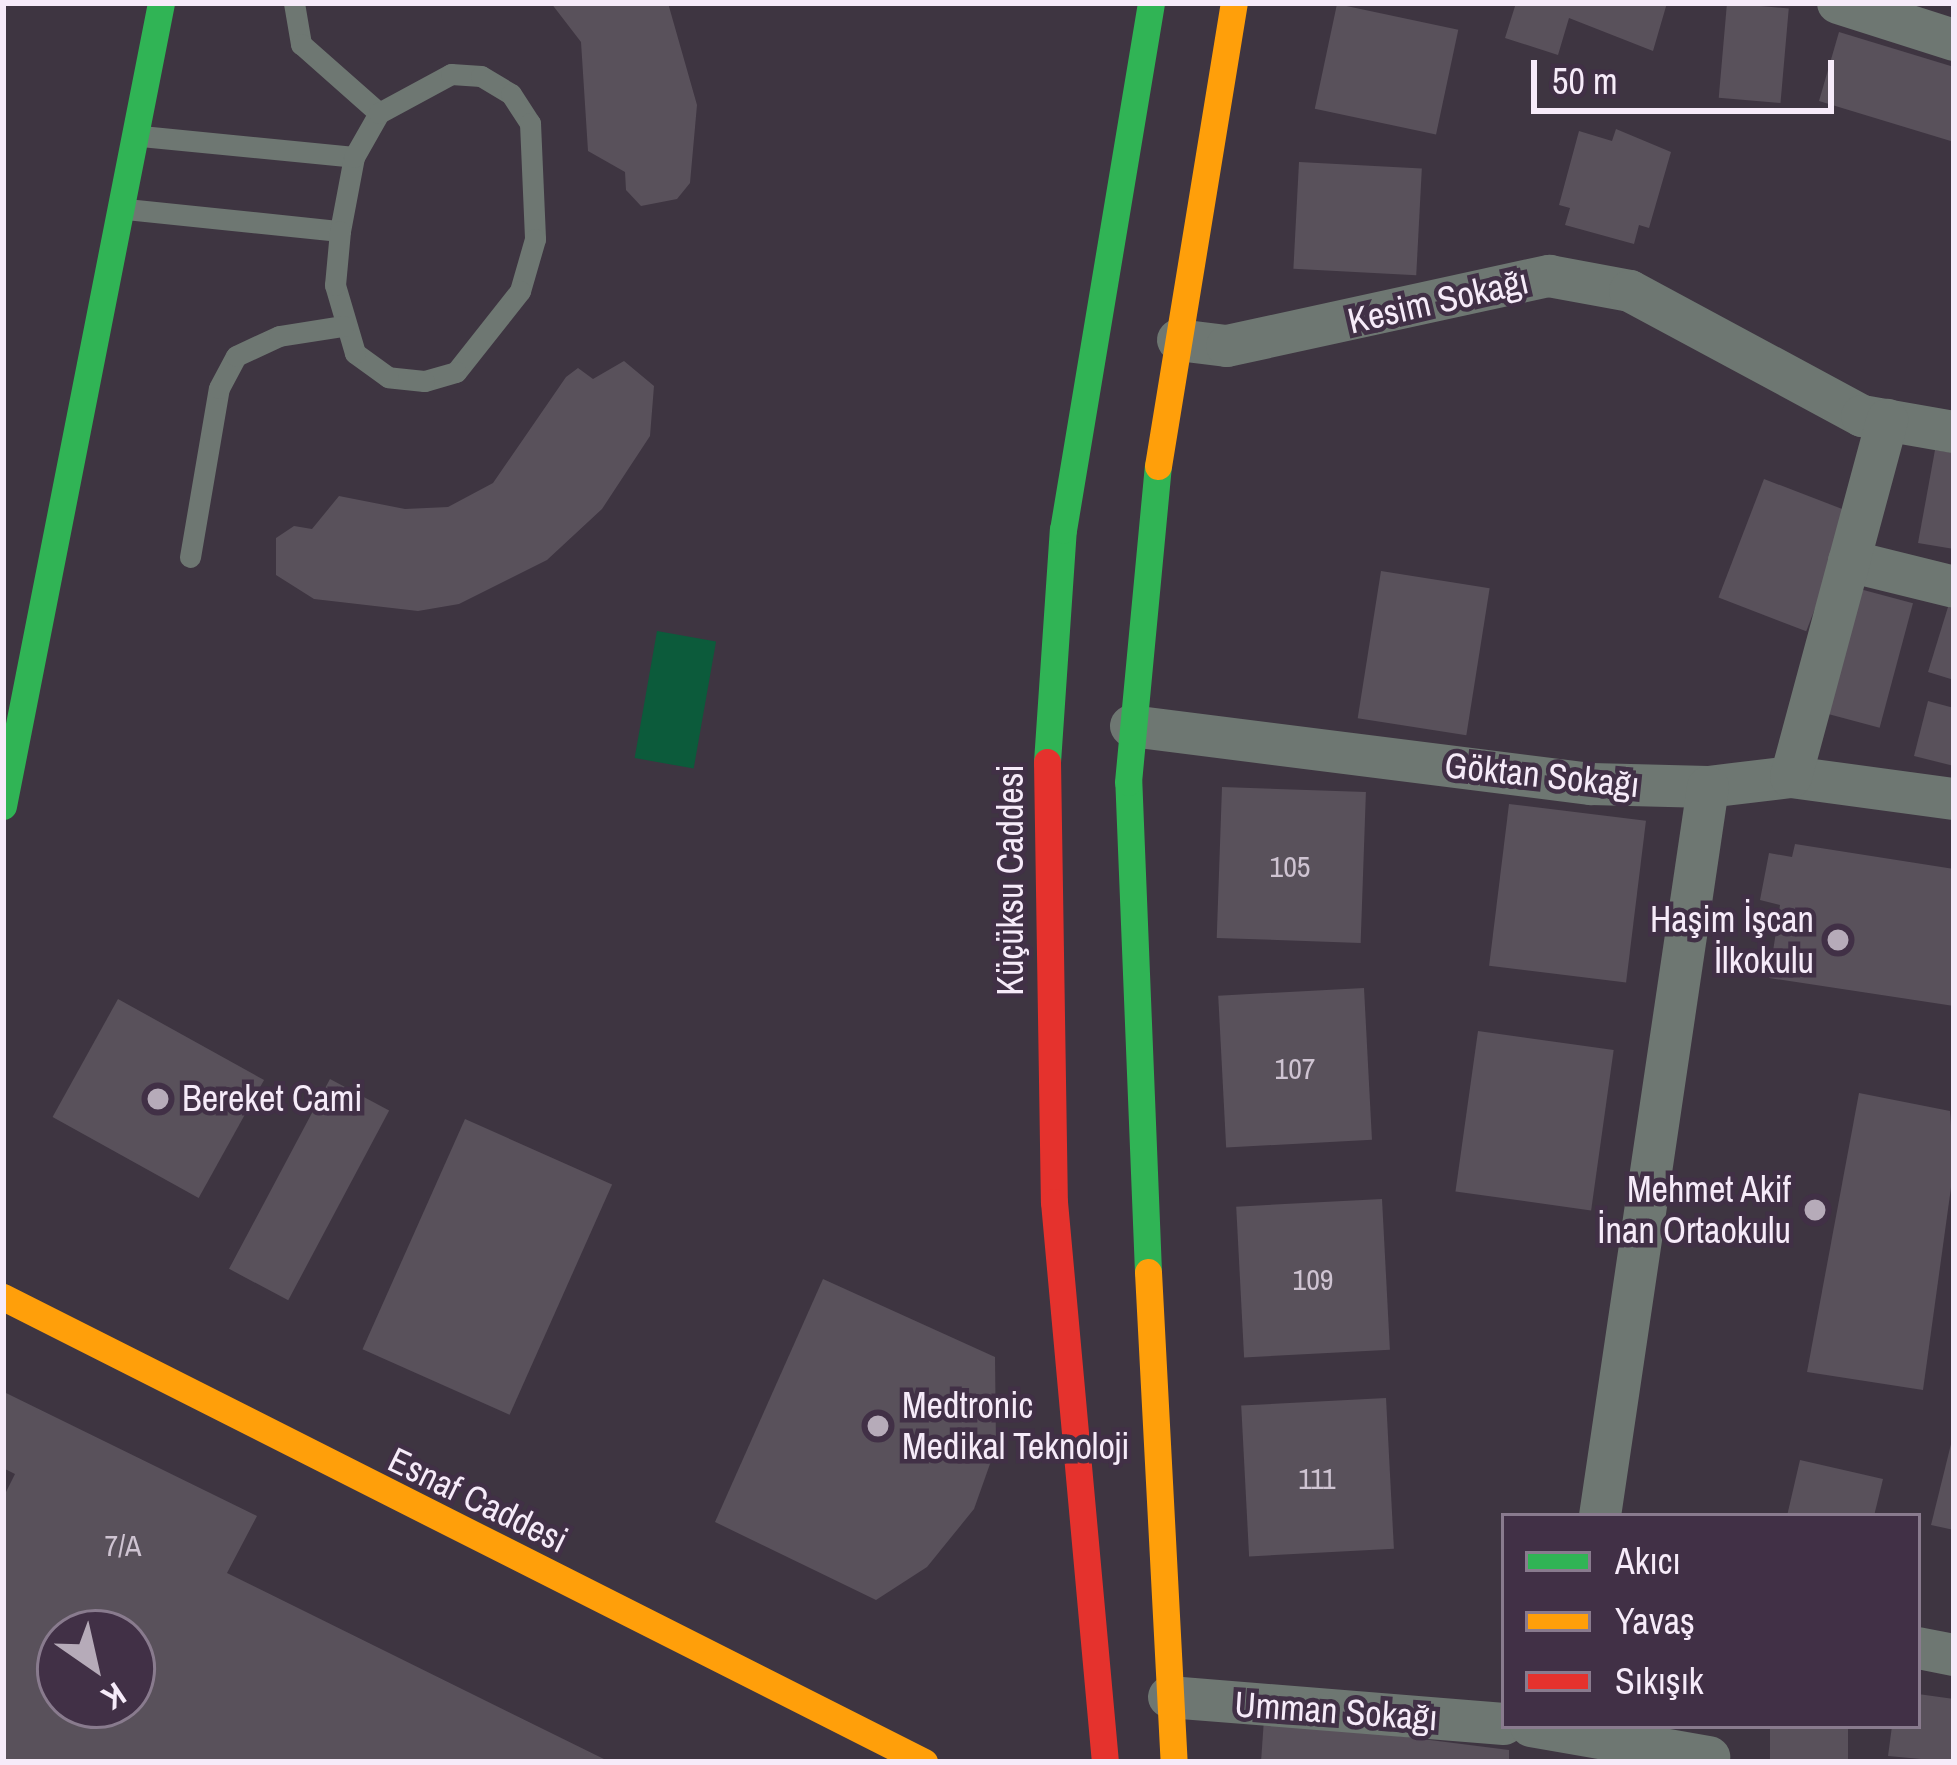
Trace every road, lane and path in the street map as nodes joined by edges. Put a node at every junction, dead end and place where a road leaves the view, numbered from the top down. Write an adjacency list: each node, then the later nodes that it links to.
1 (161, 3): 8 (main road)
2 (294, 3): 7 (lane)
3 (1151, 3): 33 (main road, Küçüksu Caddesi)
4 (1234, 3): 13 (main road)
5 (1838, 3): 6 (street)
6 (1954, 40)
7 (379, 113): 9 (lane); 12 (lane)
8 (134, 135): 9 (lane); 10 (main road)
9 (354, 157): 11 (lane)
10 (126, 209): 11 (lane); 23 (main road)
11 (340, 231): 12 (lane)
12 (343, 326): 16 (lane)
13 (1178, 340): 14 (street, Kesim Sokağı); 19 (main road)
14 (1887, 420): 15 (street, Kesim Sokağı); 17 (street)
15 (1954, 432)
16 (190, 557)
17 (1849, 561): 18 (street); 20 (street)
18 (1954, 587)
19 (1131, 726): 21 (street, Göktan Sokağı); 28 (main road)
20 (1791, 777): 21 (street, Göktan Sokağı); 22 (street, Göktan Sokağı)
21 (1708, 787): 25 (street)
22 (1954, 799)
23 (3, 806)
24 (3, 1302): 32 (main road, Esnaf Caddesi)
25 (1600, 1513)
26 (1921, 1649): 27 (street)
27 (1954, 1655)
28 (1169, 1697): 29 (street, Umman Sokağı); 34 (main road)
29 (1501, 1724)
30 (1570, 1729): 31 (street)
31 (1711, 1748)
32 (924, 1762)
33 (1106, 1762)
34 (1174, 1762)

